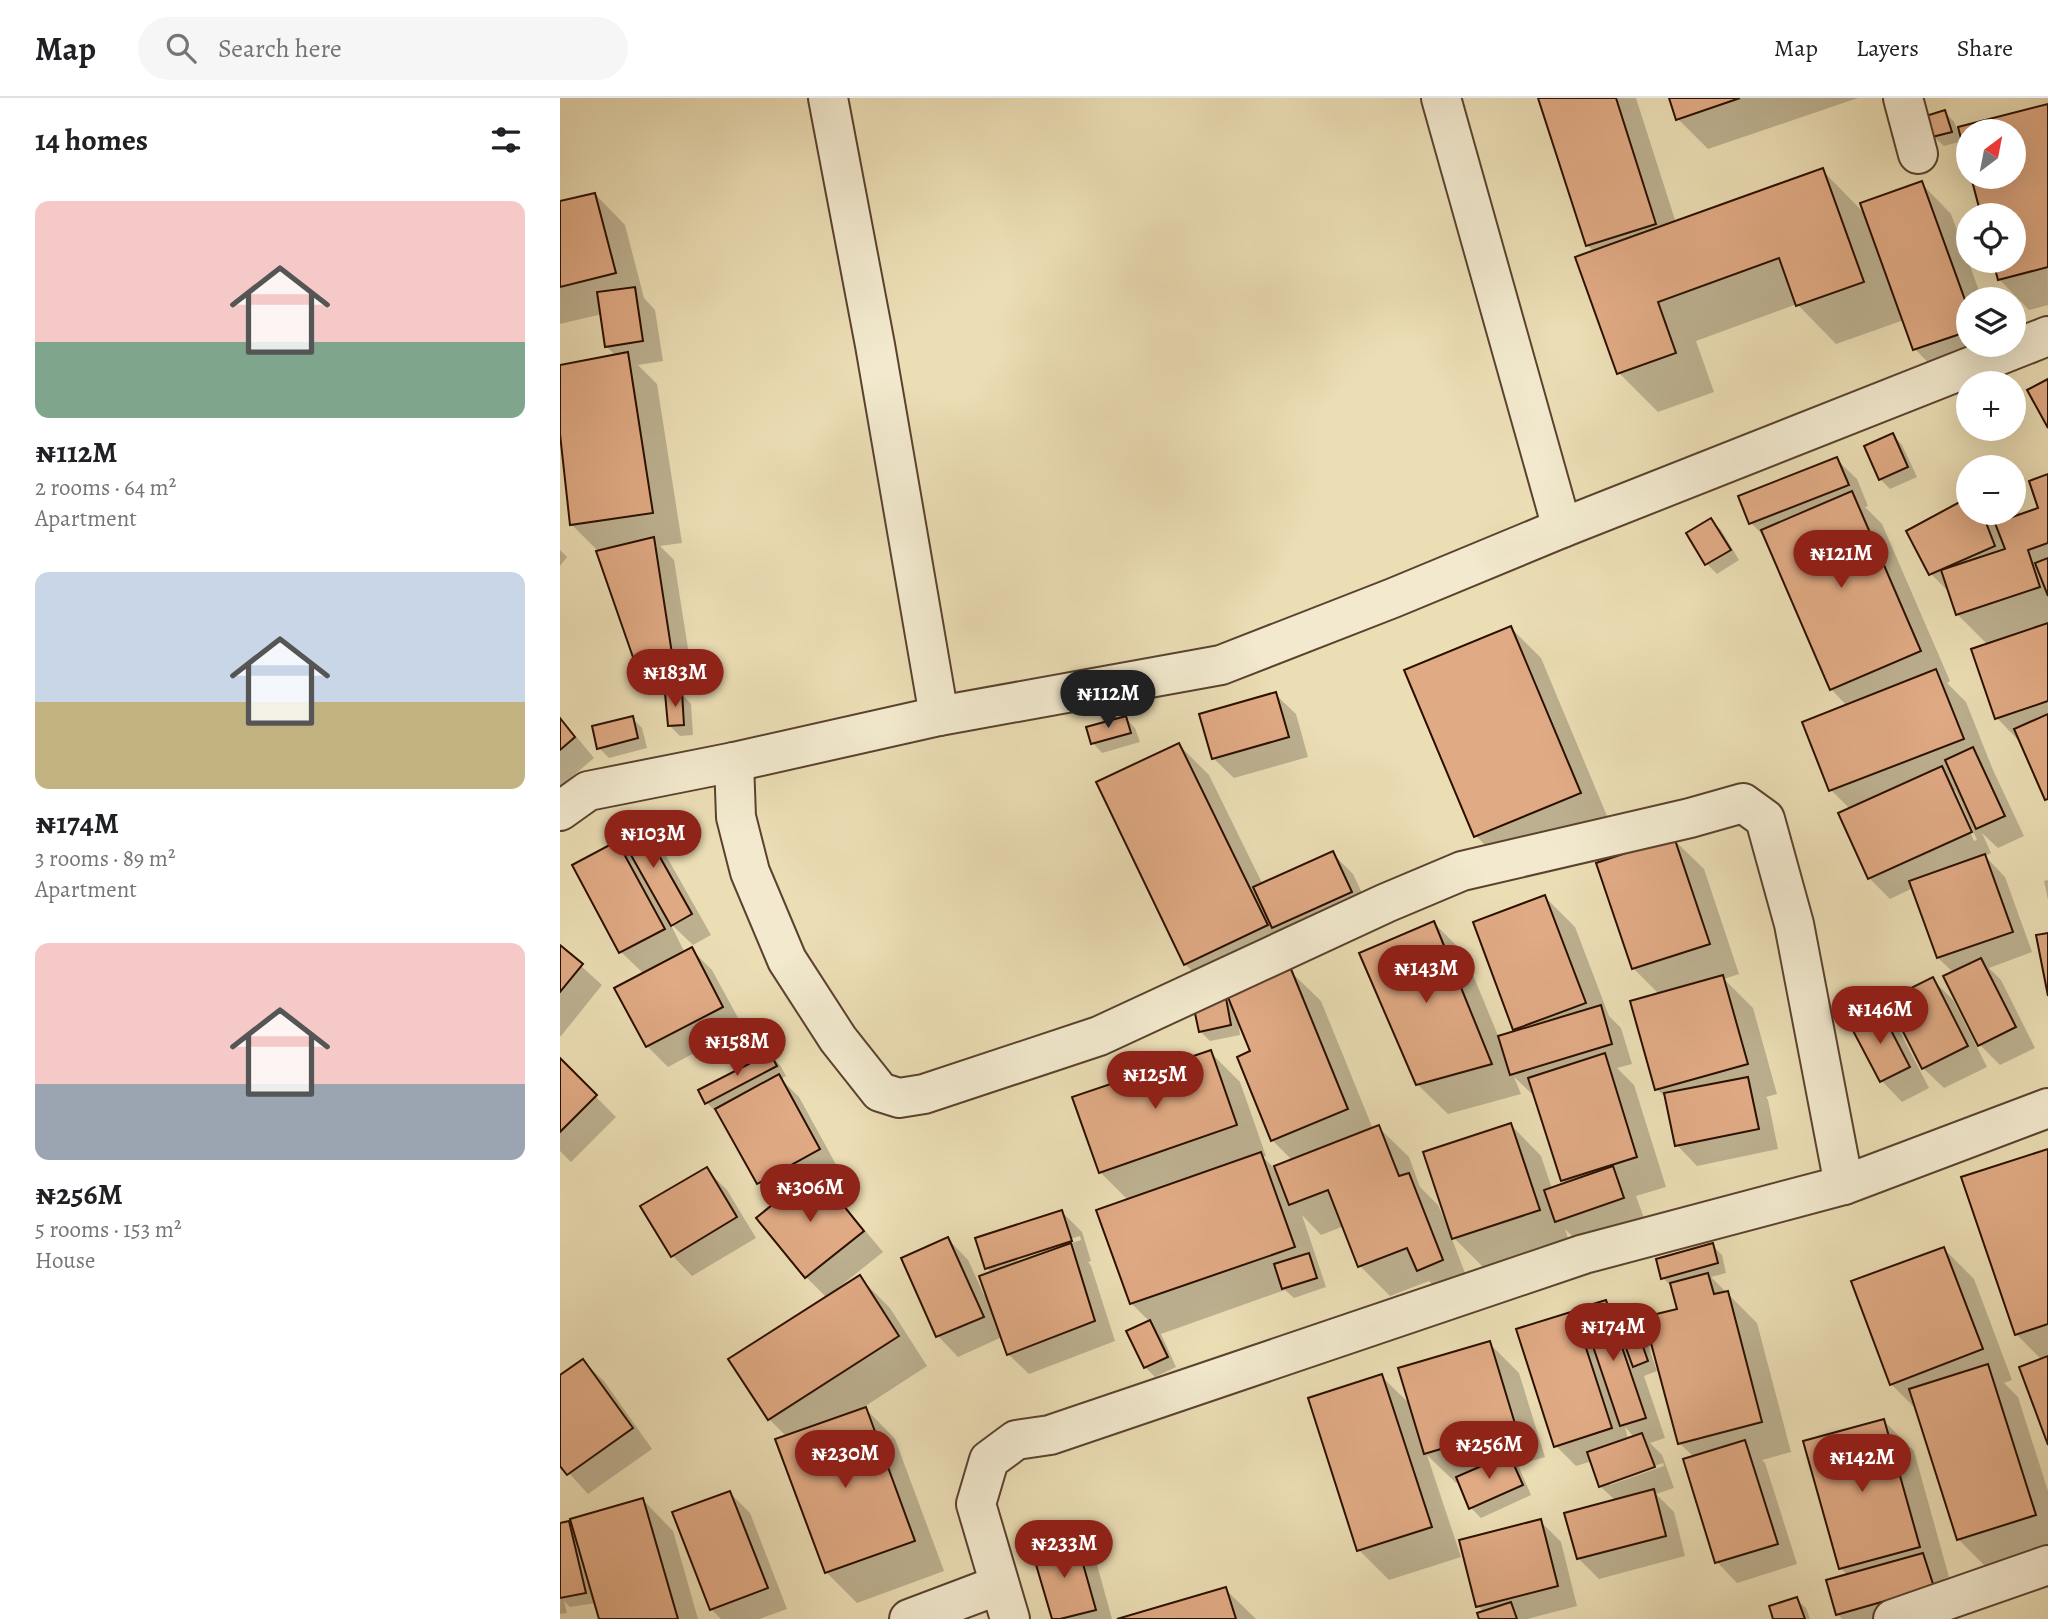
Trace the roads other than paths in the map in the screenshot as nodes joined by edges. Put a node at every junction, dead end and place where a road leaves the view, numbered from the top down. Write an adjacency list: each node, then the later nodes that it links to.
1 (828, 98): 7 (street)
2 (1441, 98): 6 (street)
3 (1903, 98): 4 (street)
4 (1918, 154)
5 (2048, 336): 6 (street)
6 (1562, 528): 7 (street)
7 (939, 716): 8 (street)
8 (734, 762): 9 (street); 11 (street)
9 (560, 811)
10 (2048, 1108): 11 (street)
11 (1844, 1185): 13 (street)
12 (2048, 1566): 15 (street)
13 (1005, 1602): 14 (street)
14 (909, 1619)
15 (1893, 1619)

